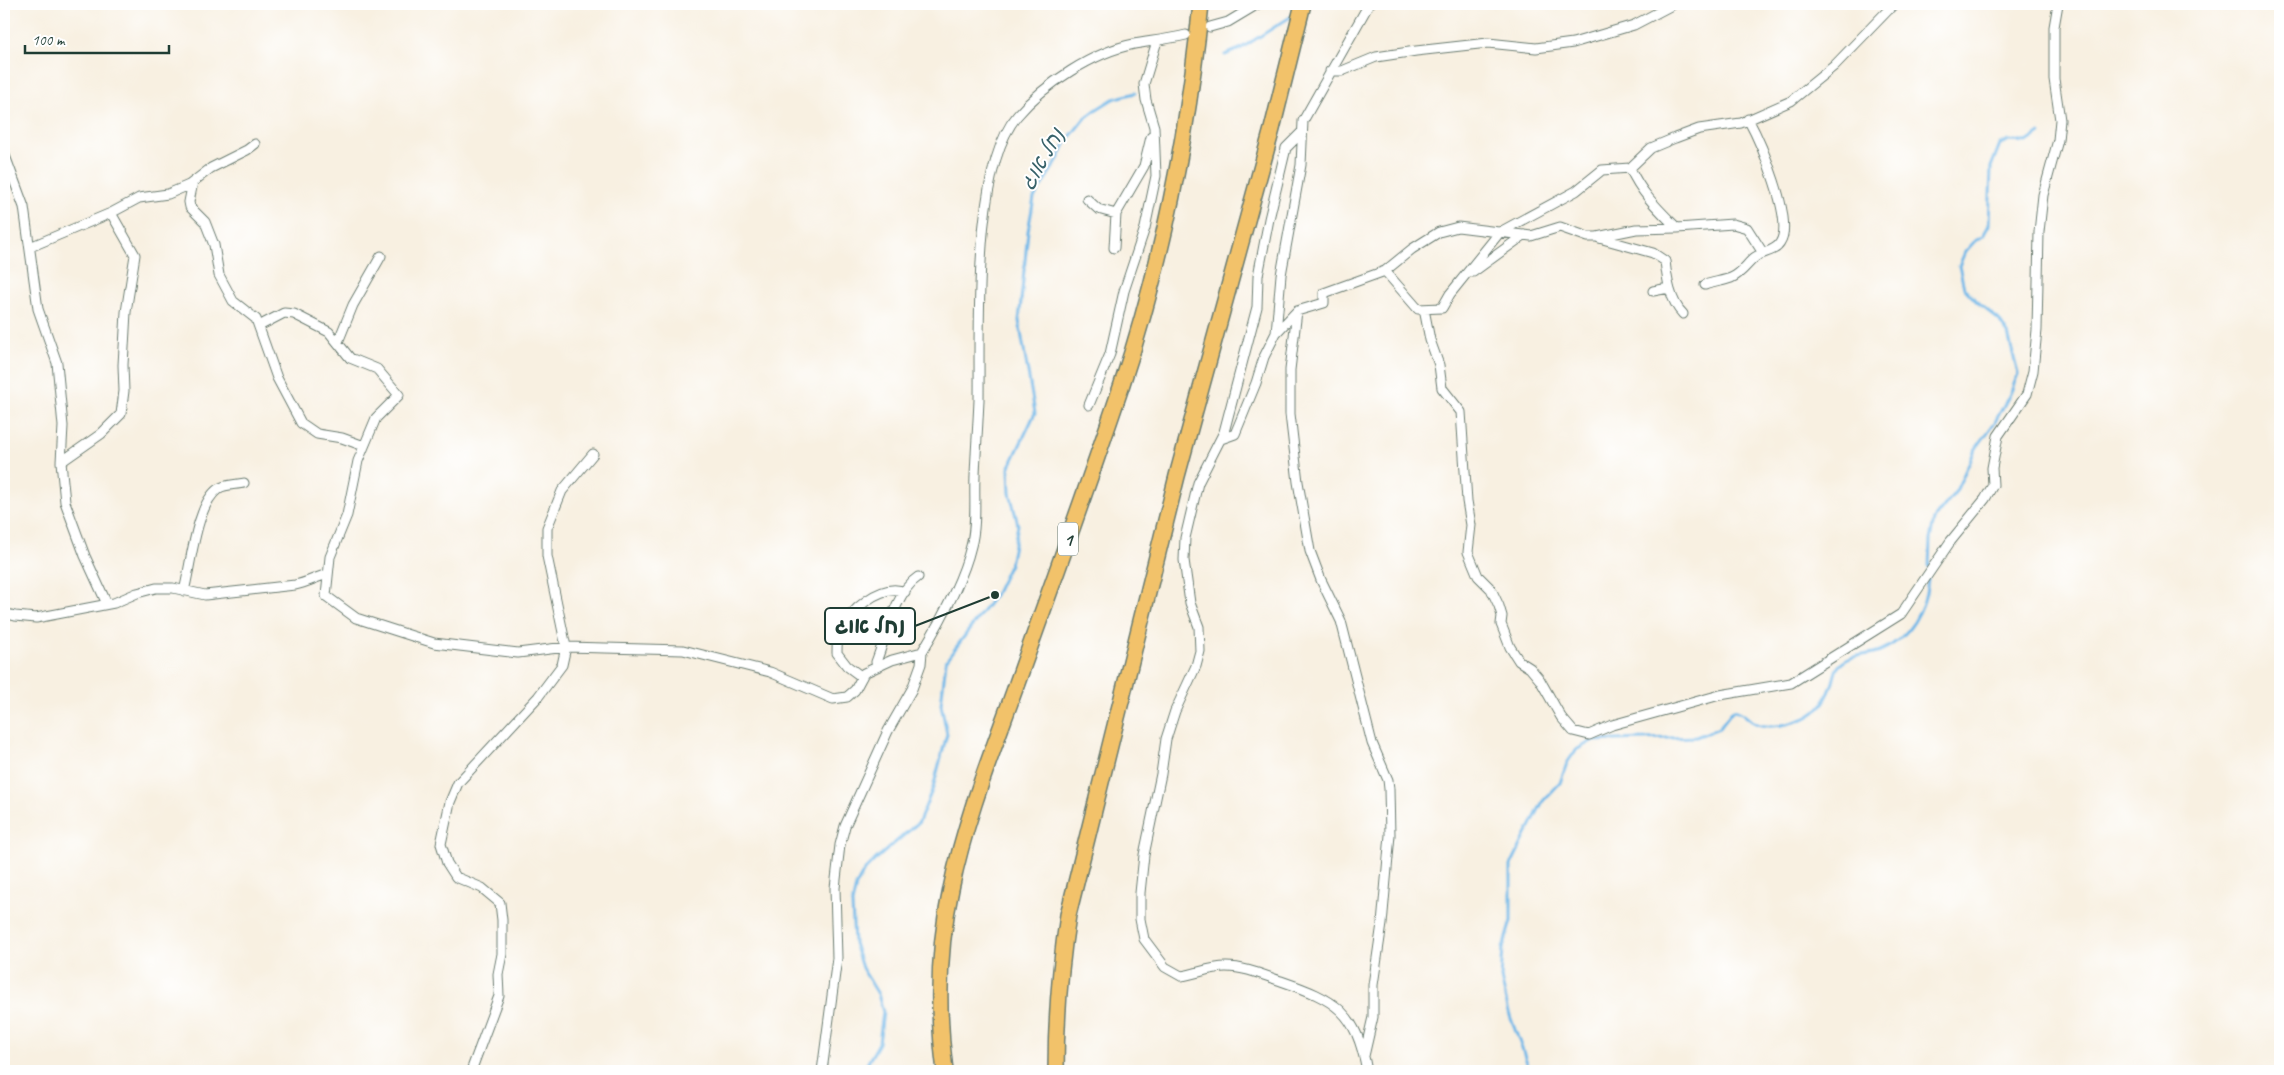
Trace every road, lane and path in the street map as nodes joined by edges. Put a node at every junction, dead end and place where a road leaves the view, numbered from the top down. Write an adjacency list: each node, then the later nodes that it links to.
1 (1202, 4): 60 (highway, 1)
2 (1258, 4): 8 (street)
3 (1303, 4): 61 (highway)
4 (1369, 4): 11 (street)
5 (1674, 4): 11 (street)
6 (1894, 4): 12 (street)
7 (2058, 4): 35 (street)
8 (1210, 27)
9 (1186, 35): 10 (street)
10 (1158, 41): 13 (street); 54 (street)
11 (1330, 70): 14 (street)
12 (1748, 119): 17 (street); 28 (street)
13 (1154, 127): 21 (street); 41 (street)
14 (1302, 132): 39 (street); 42 (street)
15 (254, 144): 18 (street)
16 (4, 154): 26 (street)
17 (1630, 168): 22 (street); 23 (street)
18 (193, 182): 20 (street); 38 (street)
19 (1087, 199): 21 (street)
20 (111, 213): 26 (street); 45 (street)
21 (1116, 214): 27 (street)
22 (1677, 228): 25 (street); 28 (street)
23 (1500, 232): 24 (street); 30 (street); 31 (street)
24 (1524, 235): 25 (street); 31 (street)
25 (1597, 238): 33 (street)
26 (30, 247): 45 (street)
27 (1114, 248)
28 (1763, 253): 32 (street)
29 (381, 256): 40 (street)
30 (1385, 272): 35 (street); 36 (street)
31 (1464, 278): 35 (street)
32 (1704, 285)
33 (1669, 288): 34 (street); 37 (street)
34 (1653, 291)
35 (1424, 309)
36 (1298, 310): 39 (street); 57 (street)
37 (1683, 314)
38 (259, 326): 40 (street); 43 (street)
39 (1276, 333): 42 (street)
40 (338, 342): 43 (street)
41 (1089, 405)
42 (1221, 439): 57 (street)
43 (364, 446): 47 (street)
44 (593, 454): 53 (street)
45 (61, 462): 51 (street)
46 (244, 483): 49 (street)
47 (328, 574): 49 (street); 53 (street)
48 (918, 577): 50 (street)
49 (184, 591): 51 (street)
50 (905, 592): 55 (street); 56 (street)
51 (107, 604): 52 (street)
52 (4, 613)
53 (566, 647): 56 (street); 58 (street)
54 (922, 652): 55 (street); 59 (street)
55 (877, 667): 56 (street)
56 (862, 677)
57 (1364, 1056): 62 (street)
58 (471, 1071)
59 (822, 1071)
60 (945, 1071)
61 (1056, 1071)
62 (1367, 1071)

